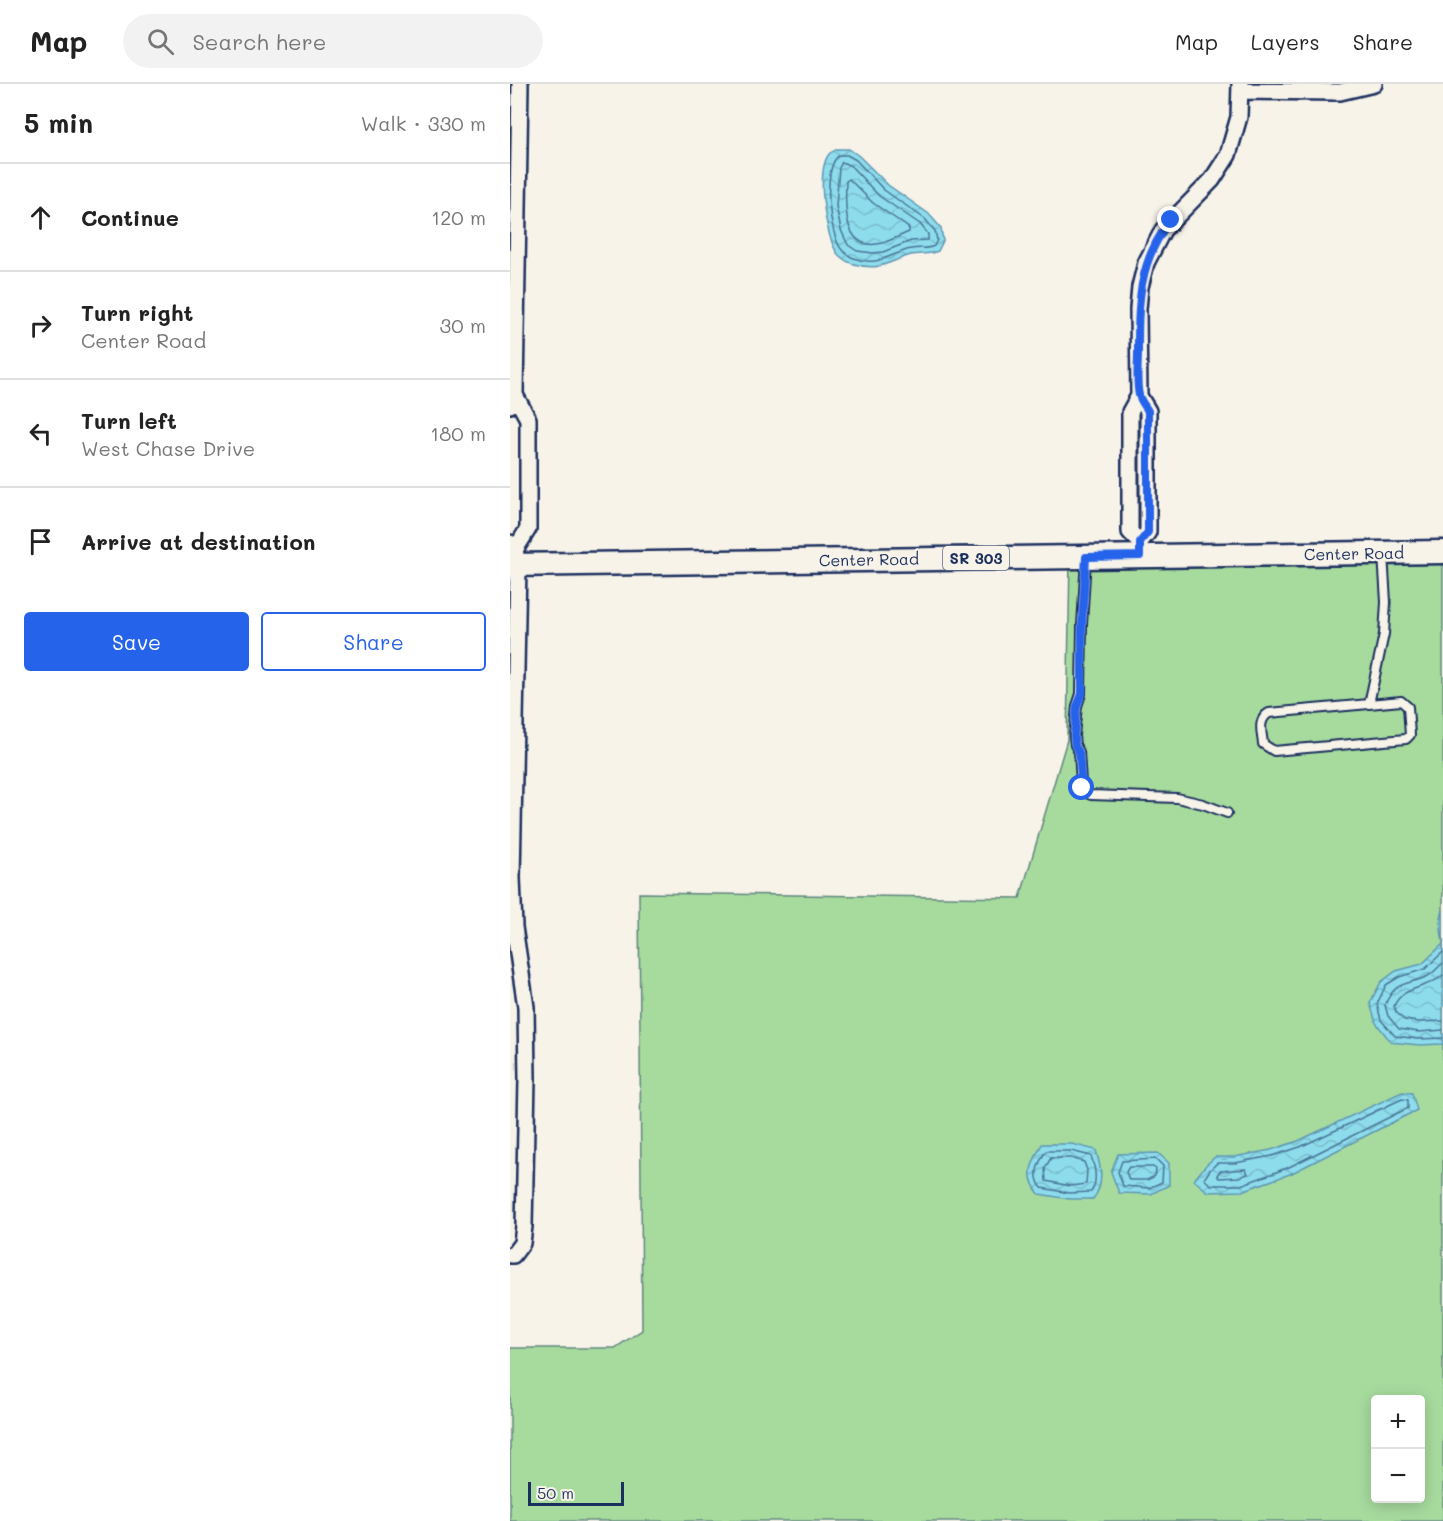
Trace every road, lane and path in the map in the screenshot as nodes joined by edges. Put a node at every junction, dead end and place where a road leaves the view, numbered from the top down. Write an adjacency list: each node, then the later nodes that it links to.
1 (520, 84): 4 (street)
2 (1374, 84): 3 (street)
3 (1240, 88): 5 (street)
4 (512, 400): 8 (street)
5 (1140, 549): 7 (main road, Center Road / SR 303); 9 (main road, Center Road / SR 303)
6 (1443, 552): 7 (main road, Center Road / SR 303)
7 (1383, 553): 10 (lane)
8 (513, 555): 9 (main road, Center Road / SR 303); 12 (street)
9 (1086, 557): 11 (lane)
10 (1369, 704): 10 (lane)
11 (1227, 813)
12 (512, 1255)

